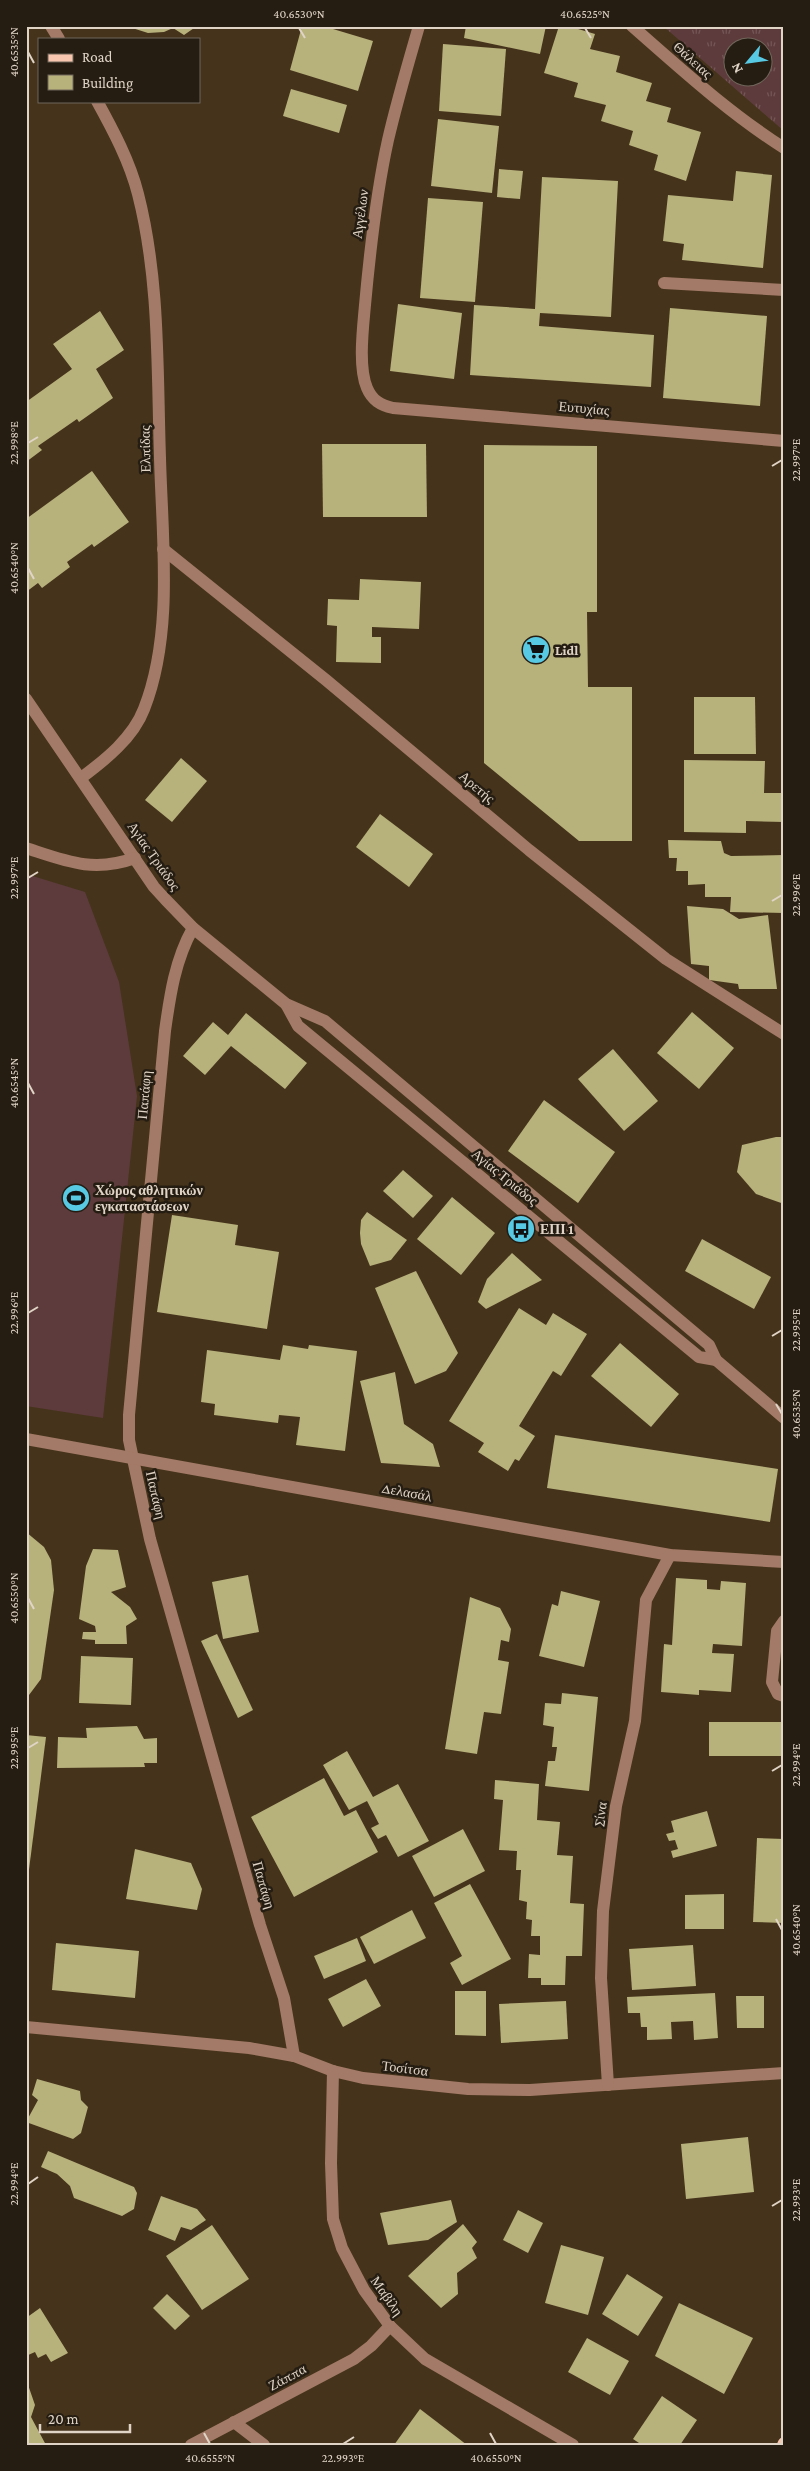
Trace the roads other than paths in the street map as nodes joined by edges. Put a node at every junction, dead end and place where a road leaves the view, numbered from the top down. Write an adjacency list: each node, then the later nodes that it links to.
1 (51, 26): 4 (street)
2 (419, 26): 9 (street, Αγγέλων)
3 (632, 26): 6 (street, Θάλειας)
4 (58, 38)
5 (98, 102): 11 (street, Ελπίδας)
6 (784, 148)
7 (664, 283): 8 (street)
8 (784, 290)
9 (381, 405): 10 (street, Ευτυχίας)
10 (784, 441)
11 (163, 549): 13 (street, Ελπίδας); 18 (street, Αρετής)
12 (26, 699): 13 (street, Αγίας Τριάδος)
13 (81, 778): 15 (street, Αγίας Τριάδος)
14 (26, 848): 15 (street)
15 (135, 858): 16 (street, Αγίας Τριάδος)
16 (193, 928): 17 (street, Αγίας Τριάδος); 22 (street, Παπάφη)
17 (286, 1004): 19 (street, Αγίας Τριάδος); 19 (street, Αγίας Τριάδος)
18 (784, 1034)
19 (716, 1360): 20 (street, Αγίας Τριάδος)
20 (784, 1418)
21 (26, 1439): 22 (street, Δελασάλ)
22 (133, 1458): 23 (street, Δελασάλ); 28 (street, Παπάφη)
23 (670, 1555): 24 (street, Δελασάλ); 31 (street, Σίνα)
24 (784, 1562)
25 (784, 1621): 26 (street)
26 (784, 1696)
27 (26, 2027): 28 (street, Τοσίτσα)
28 (294, 2056): 29 (street, Τοσίτσα)
29 (333, 2071): 31 (street, Τοσίτσα); 32 (street, Μαβίλη)
30 (784, 2073): 31 (street, Τοσίτσα)
31 (608, 2085)
32 (390, 2326): 33 (street, Ζάππα); 36 (street, Μαβίλη)
33 (234, 2422): 34 (street, Ζάππα); 35 (street)
34 (191, 2445)
35 (264, 2445)
36 (573, 2445)

